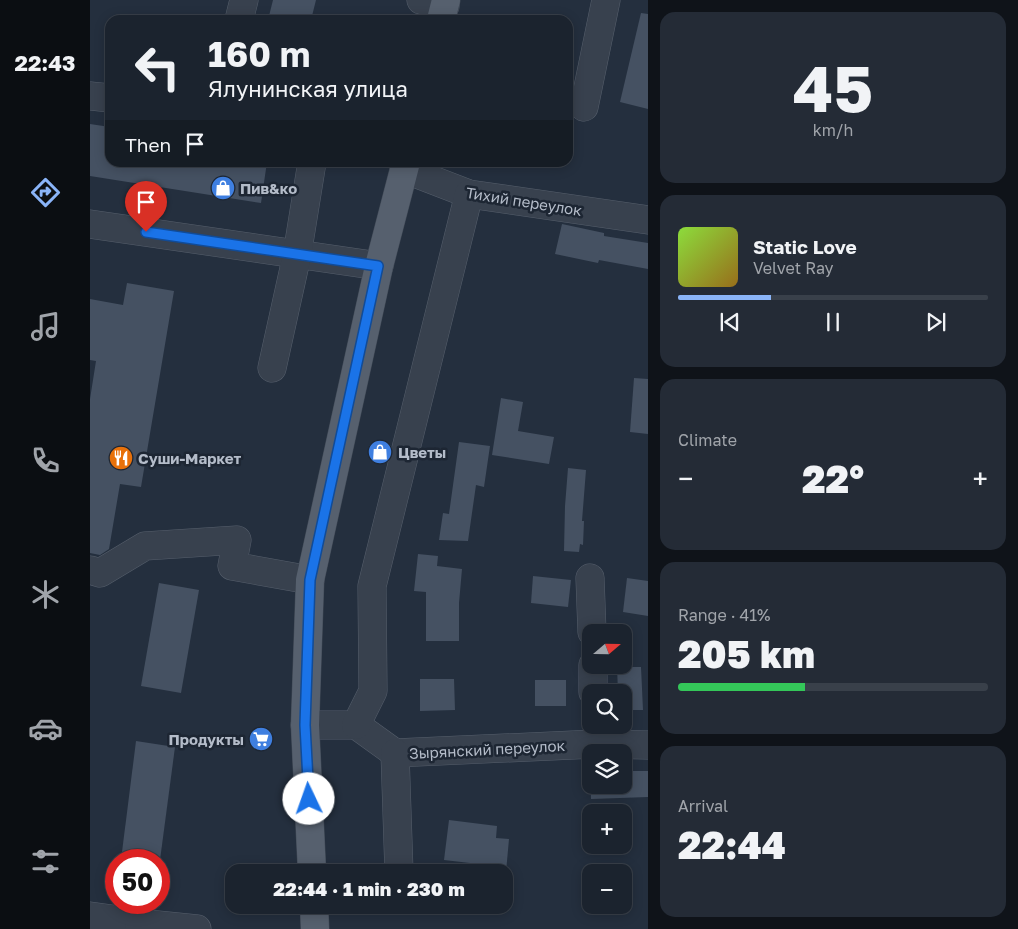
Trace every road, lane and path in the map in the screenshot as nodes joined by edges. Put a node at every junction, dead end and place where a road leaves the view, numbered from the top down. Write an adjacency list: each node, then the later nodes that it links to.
1 (244, 0): 3 (street)
2 (606, 0): 6 (street)
3 (241, 15)
4 (90, 96): 5 (street)
5 (105, 98)
6 (584, 107)
7 (311, 167): 13 (street)
8 (405, 167): 14 (main road)
9 (407, 167): 10 (street, Тихий переулок)
10 (469, 194): 11 (street, Тихий переулок); 21 (street)
11 (648, 220)
12 (90, 224): 13 (street)
13 (297, 255): 14 (street); 15 (street)
14 (378, 266): 18 (main road)
15 (272, 368)
16 (90, 570): 18 (street)
17 (590, 578): 19 (street)
18 (310, 580): 20 (main road)
19 (592, 624)
20 (305, 725): 21 (street); 25 (main road)
21 (356, 725): 24 (street, Зырянский переулок)
22 (594, 734): 23 (street, Зырянский переулок); 24 (street, Зырянский переулок)
23 (648, 745)
24 (395, 753): 26 (street)
25 (312, 864)
26 (399, 864)
27 (314, 914): 31 (main road)
28 (90, 916): 29 (street)
29 (143, 926): 30 (street)
30 (197, 929)
31 (315, 929)

